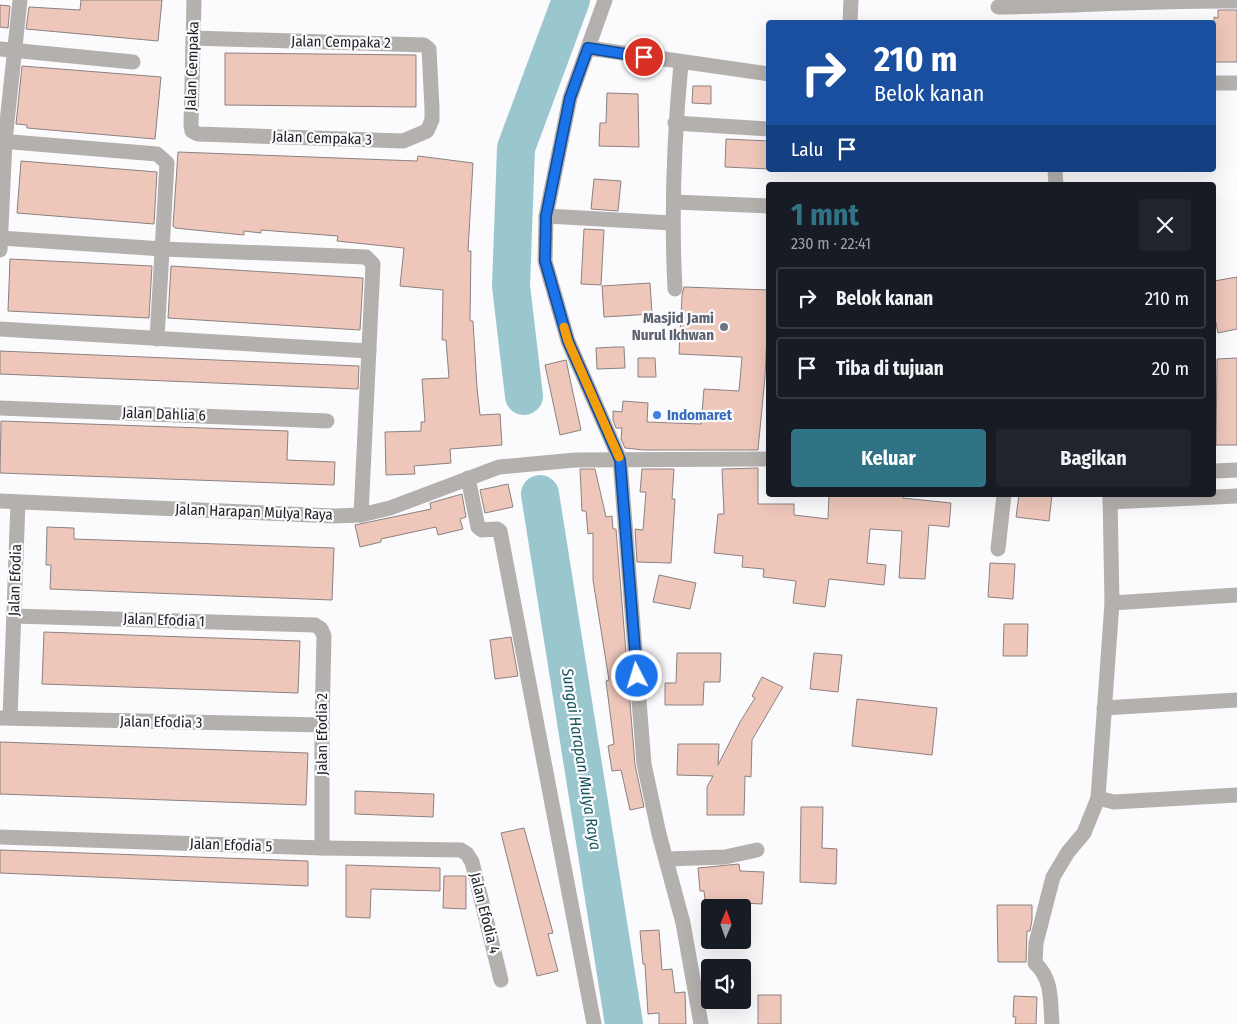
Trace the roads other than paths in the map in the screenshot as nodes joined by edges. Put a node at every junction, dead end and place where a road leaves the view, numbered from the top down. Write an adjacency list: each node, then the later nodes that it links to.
1 (20, 0): 12 (street)
2 (194, 0): 10 (street, Jalan Cempaka)
3 (605, 0): 11 (street)
4 (851, 0): 9 (street)
5 (1180, 0): 6 (street); 7 (street)
6 (1237, 1)
7 (1084, 3): 8 (street)
8 (998, 10)
9 (850, 20)
10 (192, 38): 18 (street, Jalan Cempaka 2); 21 (street, Jalan Cempaka)
11 (588, 48): 14 (street); 25 (street)
12 (7, 49): 13 (street); 22 (street)
13 (133, 62)
14 (681, 63): 15 (street); 19 (street)
15 (766, 74)
16 (1216, 83): 17 (street)
17 (1237, 83)
18 (432, 108): 21 (street, Jalan Cempaka 3)
19 (675, 123): 20 (street); 23 (street)
20 (766, 129)
21 (192, 131)
22 (3, 141): 27 (street); 28 (street)
23 (674, 202): 24 (street); 26 (street)
24 (766, 206)
25 (546, 216): 26 (street); 36 (street)
26 (672, 224): 29 (street)
27 (0, 242): 28 (street)
28 (163, 249): 31 (street); 32 (street)
29 (675, 289)
30 (0, 330): 31 (street)
31 (157, 339): 32 (street)
32 (369, 350): 47 (street)
33 (0, 408): 34 (street, Jalan Dahlia 6)
34 (327, 421)
35 (766, 459): 36 (street)
36 (620, 460): 39 (street, Jalan Harapan Mulya Raya); 63 (street)
37 (1237, 470): 38 (street)
38 (1216, 471)
39 (468, 478): 47 (street, Jalan Harapan Mulya Raya); 65 (street)
40 (1216, 496): 41 (street)
41 (1237, 496)
42 (1004, 497): 48 (street)
43 (1174, 497): 44 (street)
44 (1110, 498): 50 (street)
45 (0, 501): 46 (street, Jalan Harapan Mulya Raya)
46 (18, 502): 47 (street, Jalan Harapan Mulya Raya); 51 (street, Jalan Efodia)
47 (361, 515)
48 (998, 549)
49 (1237, 595): 50 (street)
50 (1112, 603): 54 (street)
51 (14, 616): 52 (street, Jalan Efodia 1); 55 (street, Jalan Efodia)
52 (315, 625): 56 (street, Jalan Efodia 2)
53 (1237, 700): 54 (street)
54 (1104, 708): 58 (street)
55 (5, 718): 56 (street, Jalan Efodia 3)
56 (322, 726): 60 (street, Jalan Efodia 2)
57 (1237, 795): 58 (street)
58 (1098, 798): 67 (street)
59 (0, 837): 60 (street, Jalan Efodia 5)
60 (322, 848): 61 (street, Jalan Efodia 5)
61 (461, 850): 64 (street, Jalan Efodia 4)
62 (757, 850): 63 (street)
63 (666, 859): 66 (street)
64 (502, 980)
65 (594, 1024)
66 (701, 1024)
67 (1052, 1024)

